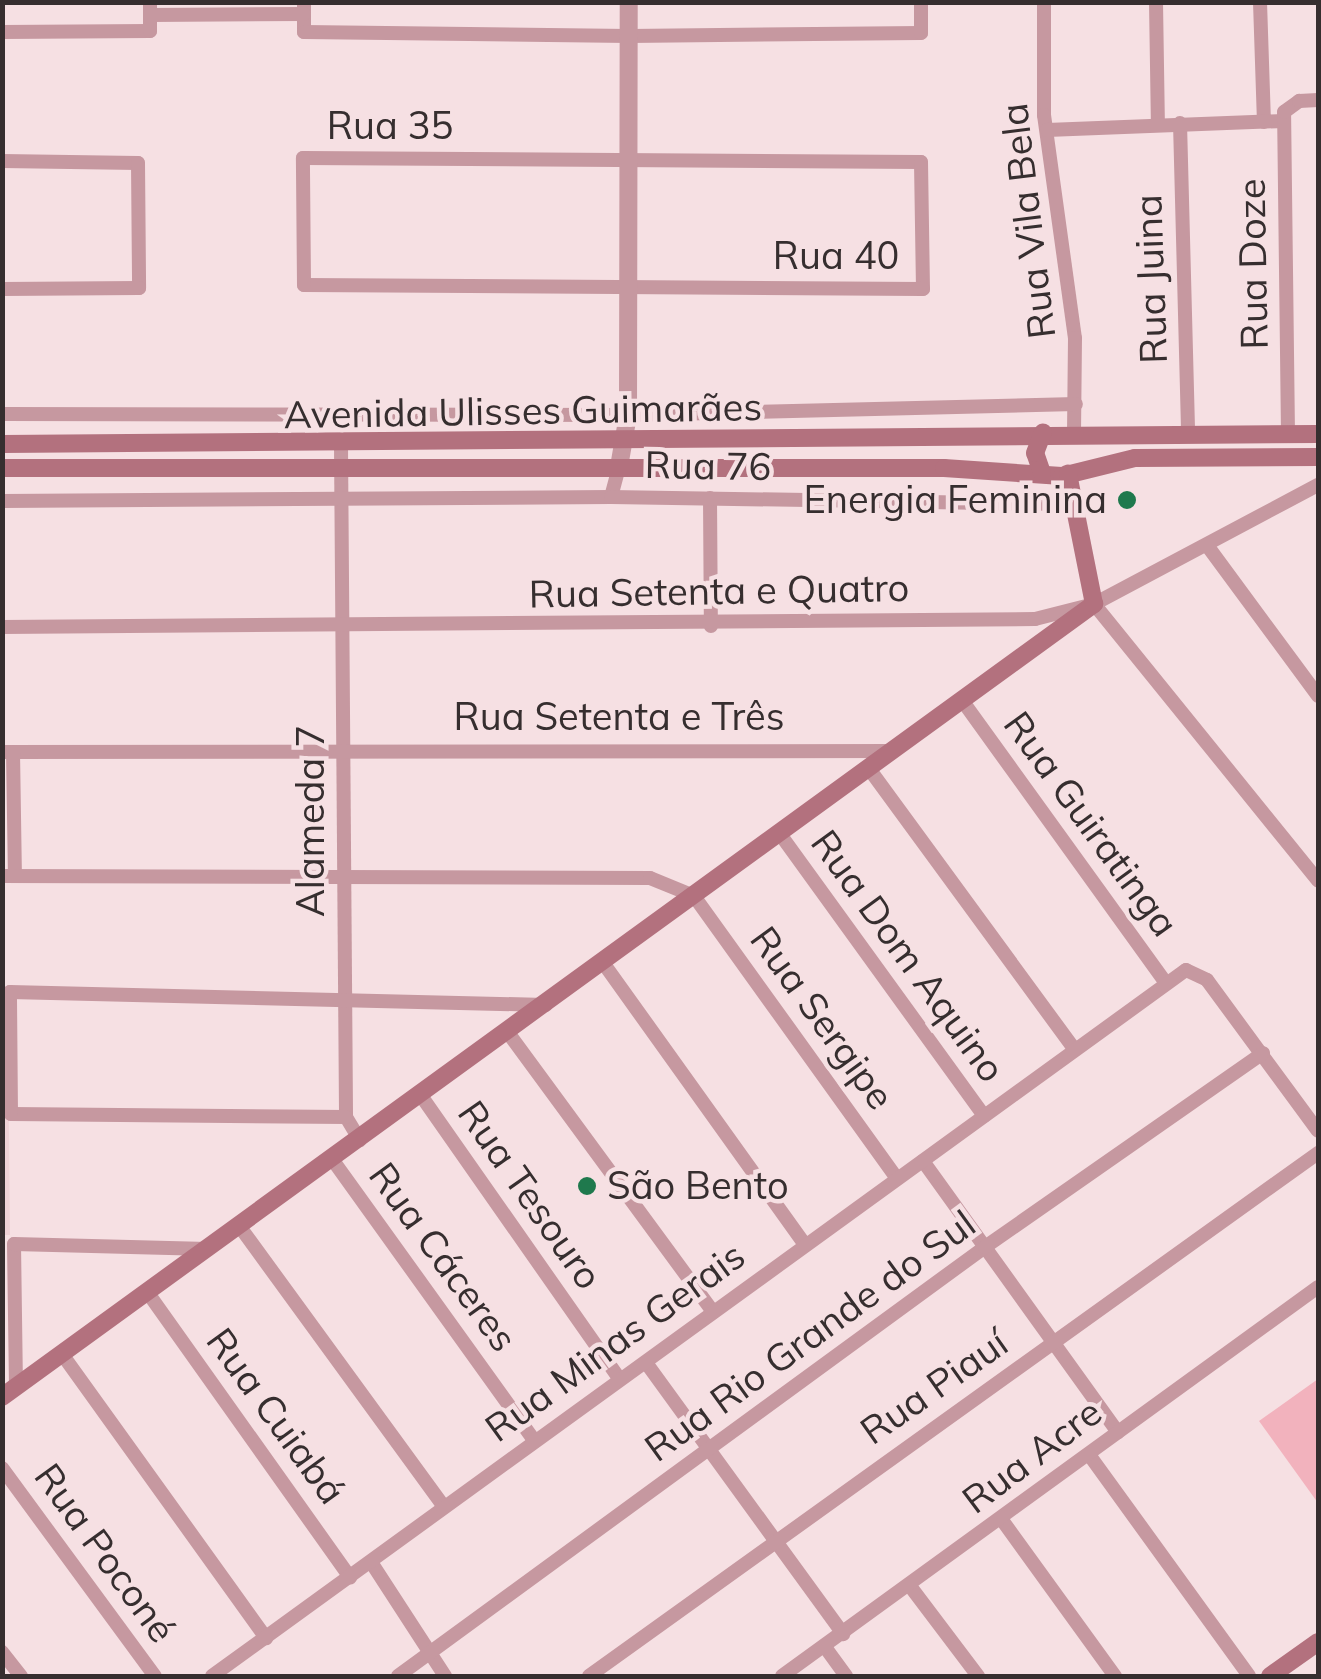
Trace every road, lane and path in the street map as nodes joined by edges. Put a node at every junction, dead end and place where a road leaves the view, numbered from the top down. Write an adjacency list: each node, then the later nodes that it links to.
1 (629, 2): 9 (street)
2 (921, 2): 9 (street)
3 (1044, 2): 15 (street, Rua Vila Bela)
4 (1156, 2): 14 (street)
5 (1260, 2): 12 (street)
6 (304, 8): 7 (street); 9 (street)
7 (150, 9): 8 (street)
8 (2, 32)
9 (629, 36): 16 (street)
10 (1318, 100): 13 (street)
11 (1180, 122): 12 (street); 14 (street); 27 (street, Rua Juina)
12 (1264, 122): 13 (street)
13 (1284, 122): 25 (street, Rua Doze)
14 (1158, 123): 15 (street)
15 (1047, 130): 20 (street, Rua Vila Bela)
16 (629, 160): 18 (street); 18 (street, Rua 40); 18 (street, Rua 35)
17 (2, 161): 19 (street)
18 (629, 287): 22 (street)
19 (2, 289)
20 (1076, 404): 22 (street); 24 (street, Rua Vila Bela)
21 (2, 414): 22 (street)
22 (628, 415): 28 (street)
23 (1043, 432): 24 (main road, Avenida Ulisses Guimarães); 28 (main road, Avenida Ulisses Guimarães); 36 (main road)
24 (1074, 433): 27 (main road, Avenida Ulisses Guimarães); 35 (main road)
25 (1288, 434): 26 (main road, Avenida Ulisses Guimarães); 27 (main road, Avenida Ulisses Guimarães)
26 (1318, 434)
27 (1188, 435)
28 (625, 443): 30 (main road, Avenida Ulisses Guimarães); 32 (street)
29 (2, 444): 30 (main road, Avenida Ulisses Guimarães)
30 (341, 446): 34 (street, Alameda 7)
31 (1318, 457): 35 (main road, Avenida Ulisses Guimarães)
32 (620, 467): 34 (main road, Avenida Ulisses Guimarães); 36 (main road, Avenida Ulisses Guimarães); 38 (street)
33 (2, 468): 34 (main road, Avenida Ulisses Guimarães)
34 (341, 468): 40 (street, Alameda 7)
35 (1073, 471): 36 (main road, Avenida Ulisses Guimarães); 42 (main road)
36 (1042, 474)
37 (1316, 494): 43 (street, Rua Setenta e Quatro)
38 (611, 497): 39 (street, Rua 76); 40 (street, Rua 76)
39 (710, 498): 42 (street, Rua 76); 46 (street)
40 (342, 500): 41 (street, Rua 76); 45 (street, Alameda 7)
41 (2, 501)
42 (1074, 504): 44 (main road)
43 (1209, 548): 44 (street, Rua Setenta e Quatro); 48 (street)
44 (1094, 604): 46 (street, Rua Setenta e Quatro); 49 (main road); 57 (street)
45 (343, 626): 46 (street, Rua Setenta e Quatro); 47 (street, Rua Setenta e Quatro); 50 (street, Alameda 7)
46 (711, 626)
47 (2, 627)
48 (1318, 696)
49 (964, 703): 51 (main road); 60 (street, Rua Guiratinga)
50 (345, 748): 51 (street, Rua Setenta e Três); 52 (street, Rua Setenta e Três); 56 (street, Alameda 7)
51 (893, 751): 53 (main road)
52 (8, 752): 55 (street)
53 (870, 770): 54 (main road); 65 (street)
54 (780, 834): 58 (main road); 68 (street, Rua Dom Aquino)
55 (9, 876): 56 (street)
56 (342, 877): 58 (street); 61 (street, Alameda 7)
57 (1318, 881)
58 (694, 896): 59 (main road); 75 (street, Rua Sergipe)
59 (604, 964): 62 (main road); 77 (street)
60 (1166, 983): 65 (street, Rua Minas Gerais); 66 (street)
61 (343, 1002): 62 (street); 63 (street); 69 (street, Alameda 7)
62 (546, 1005): 64 (main road)
63 (6, 1013): 69 (street)
64 (509, 1034): 67 (main road); 82 (street)
65 (1074, 1049): 68 (street, Rua Minas Gerais)
66 (1264, 1053): 70 (street); 78 (street, Rua Rio Grande do Sul)
67 (422, 1096): 71 (main road); 86 (street, Rua Tesouro)
68 (984, 1116): 74 (street, Rua Minas Gerais)
69 (346, 1117): 71 (street, Alameda 7)
70 (1318, 1131)
71 (360, 1140): 73 (main road)
72 (1318, 1153): 83 (street, Rua Piauí)
73 (332, 1159): 76 (main road); 89 (street, Rua Cáceres)
74 (923, 1161): 75 (street, Rua Minas Gerais); 78 (street)
75 (896, 1179): 77 (street, Rua Minas Gerais)
76 (240, 1227): 79 (main road); 93 (street)
77 (804, 1243): 82 (street, Rua Minas Gerais)
78 (985, 1247): 83 (street); 90 (street, Rua Rio Grande do Sul)
79 (208, 1248): 81 (main road); 87 (street)
80 (1318, 1286): 88 (street, Rua Acre)
81 (148, 1294): 84 (main road); 97 (street, Rua Cuiabá)
82 (713, 1312): 85 (street, Rua Minas Gerais)
83 (1054, 1341): 88 (street); 95 (street, Rua Piauí)
84 (62, 1354): 87 (main road); 100 (street)
85 (646, 1364): 86 (street, Rua Minas Gerais); 90 (street)
86 (620, 1380): 89 (street, Rua Minas Gerais)
87 (9, 1392)
88 (1118, 1432): 91 (street, Rua Acre)
89 (535, 1441): 93 (street, Rua Minas Gerais)
90 (710, 1449): 95 (street); 104 (street, Rua Rio Grande do Sul)
91 (1090, 1456): 94 (street, Rua Acre); 116 (street)
92 (2, 1468): 107 (street, Rua Poconé)
93 (444, 1507): 96 (street, Rua Minas Gerais)
94 (1002, 1520): 98 (street, Rua Acre); 115 (street)
95 (774, 1540): 99 (street); 111 (street, Rua Piauí)
96 (370, 1562): 97 (street, Rua Minas Gerais); 104 (street)
97 (350, 1577): 100 (street, Rua Minas Gerais)
98 (910, 1586): 99 (street, Rua Acre); 114 (street)
99 (843, 1634): 102 (street, Rua Acre)
100 (266, 1638): 108 (street, Rua Minas Gerais)
101 (1318, 1642): 105 (main road)
102 (825, 1646): 112 (street, Rua Acre); 113 (street)
103 (2, 1652): 106 (street)
104 (428, 1655): 109 (street, Rua Rio Grande do Sul); 110 (street)
105 (1283, 1673)
106 (21, 1676)
107 (154, 1676)
108 (212, 1676)
109 (398, 1676)
110 (445, 1676)
111 (589, 1676)
112 (782, 1676)
113 (846, 1676)
114 (978, 1676)
115 (1116, 1676)
116 (1249, 1676)

